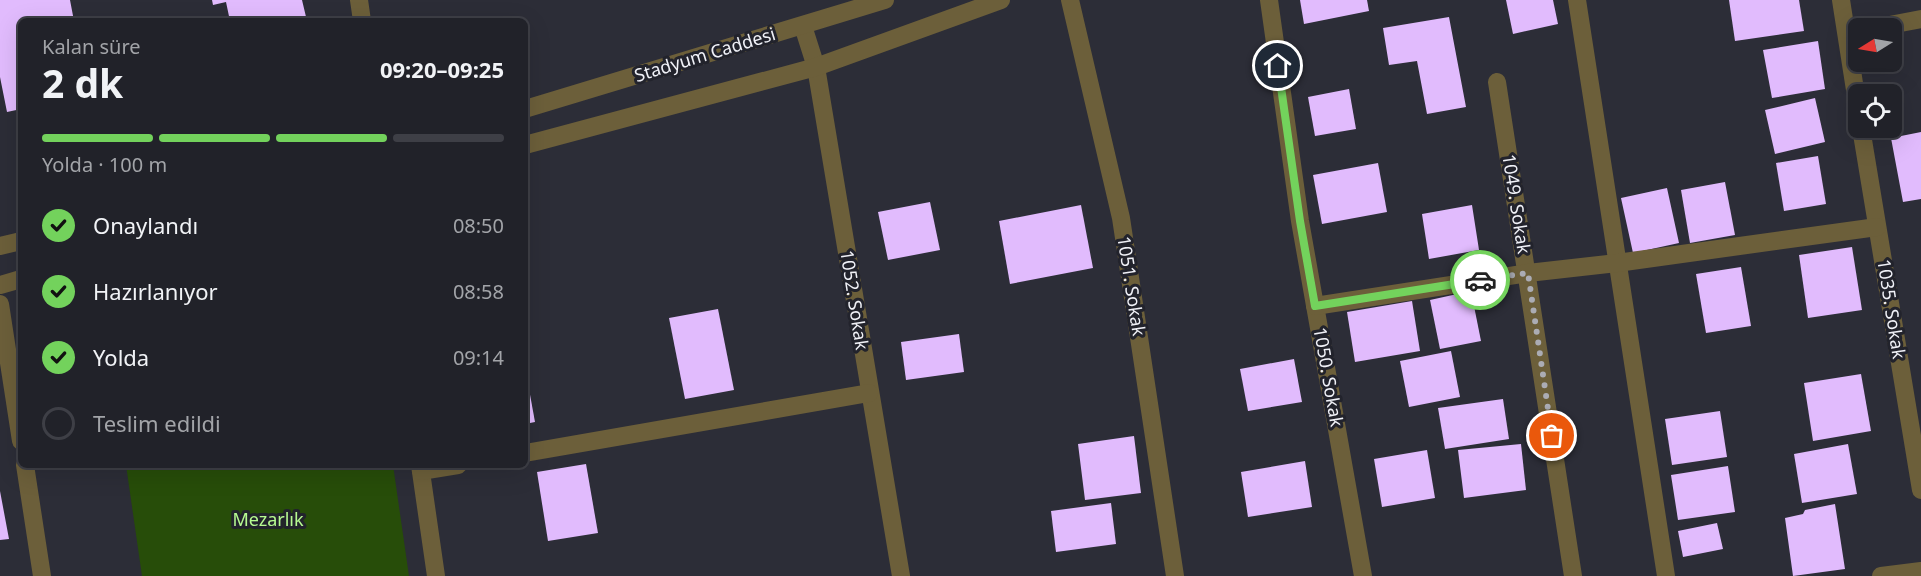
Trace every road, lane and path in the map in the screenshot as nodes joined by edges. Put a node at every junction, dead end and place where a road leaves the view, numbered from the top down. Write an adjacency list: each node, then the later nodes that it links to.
1 (358, 0): 8 (street)
2 (885, 0): 12 (street, Stadyum Caddesi)
3 (1001, 0): 13 (street)
4 (1070, 0): 37 (street, 1051. Sokak)
5 (1269, 0): 26 (street, 1050. Sokak)
6 (1577, 0): 21 (street)
7 (1841, 0): 10 (street)
8 (361, 18)
9 (1921, 19): 11 (street)
10 (1848, 21)
11 (1902, 23)
12 (803, 26): 13 (street, 1052. Sokak); 15 (street, Stadyum Caddesi)
13 (816, 67): 17 (street); 27 (street, 1052. Sokak)
14 (1497, 82): 22 (street, 1049. Sokak)
15 (528, 108)
16 (1864, 138): 18 (street, 1035. Sokak)
17 (528, 144)
18 (1877, 227): 21 (street); 32 (street, 1035. Sokak)
19 (18, 242): 20 (street)
20 (0, 246)
21 (1617, 263): 22 (street); 40 (street)
22 (1528, 273): 26 (street); 39 (street, 1049. Sokak)
23 (18, 280): 24 (street)
24 (0, 285)
25 (0, 304): 28 (street)
26 (1315, 306): 38 (street, 1050. Sokak)
27 (869, 393): 29 (street); 36 (street, 1052. Sokak)
28 (18, 421)
29 (528, 452)
30 (25, 468): 34 (street)
31 (420, 468): 35 (street)
32 (1921, 490)
33 (1921, 571): 41 (street)
34 (42, 576)
35 (436, 576)
36 (901, 576)
37 (1175, 576)
38 (1363, 576)
39 (1573, 576)
40 (1666, 576)
41 (1881, 576)

